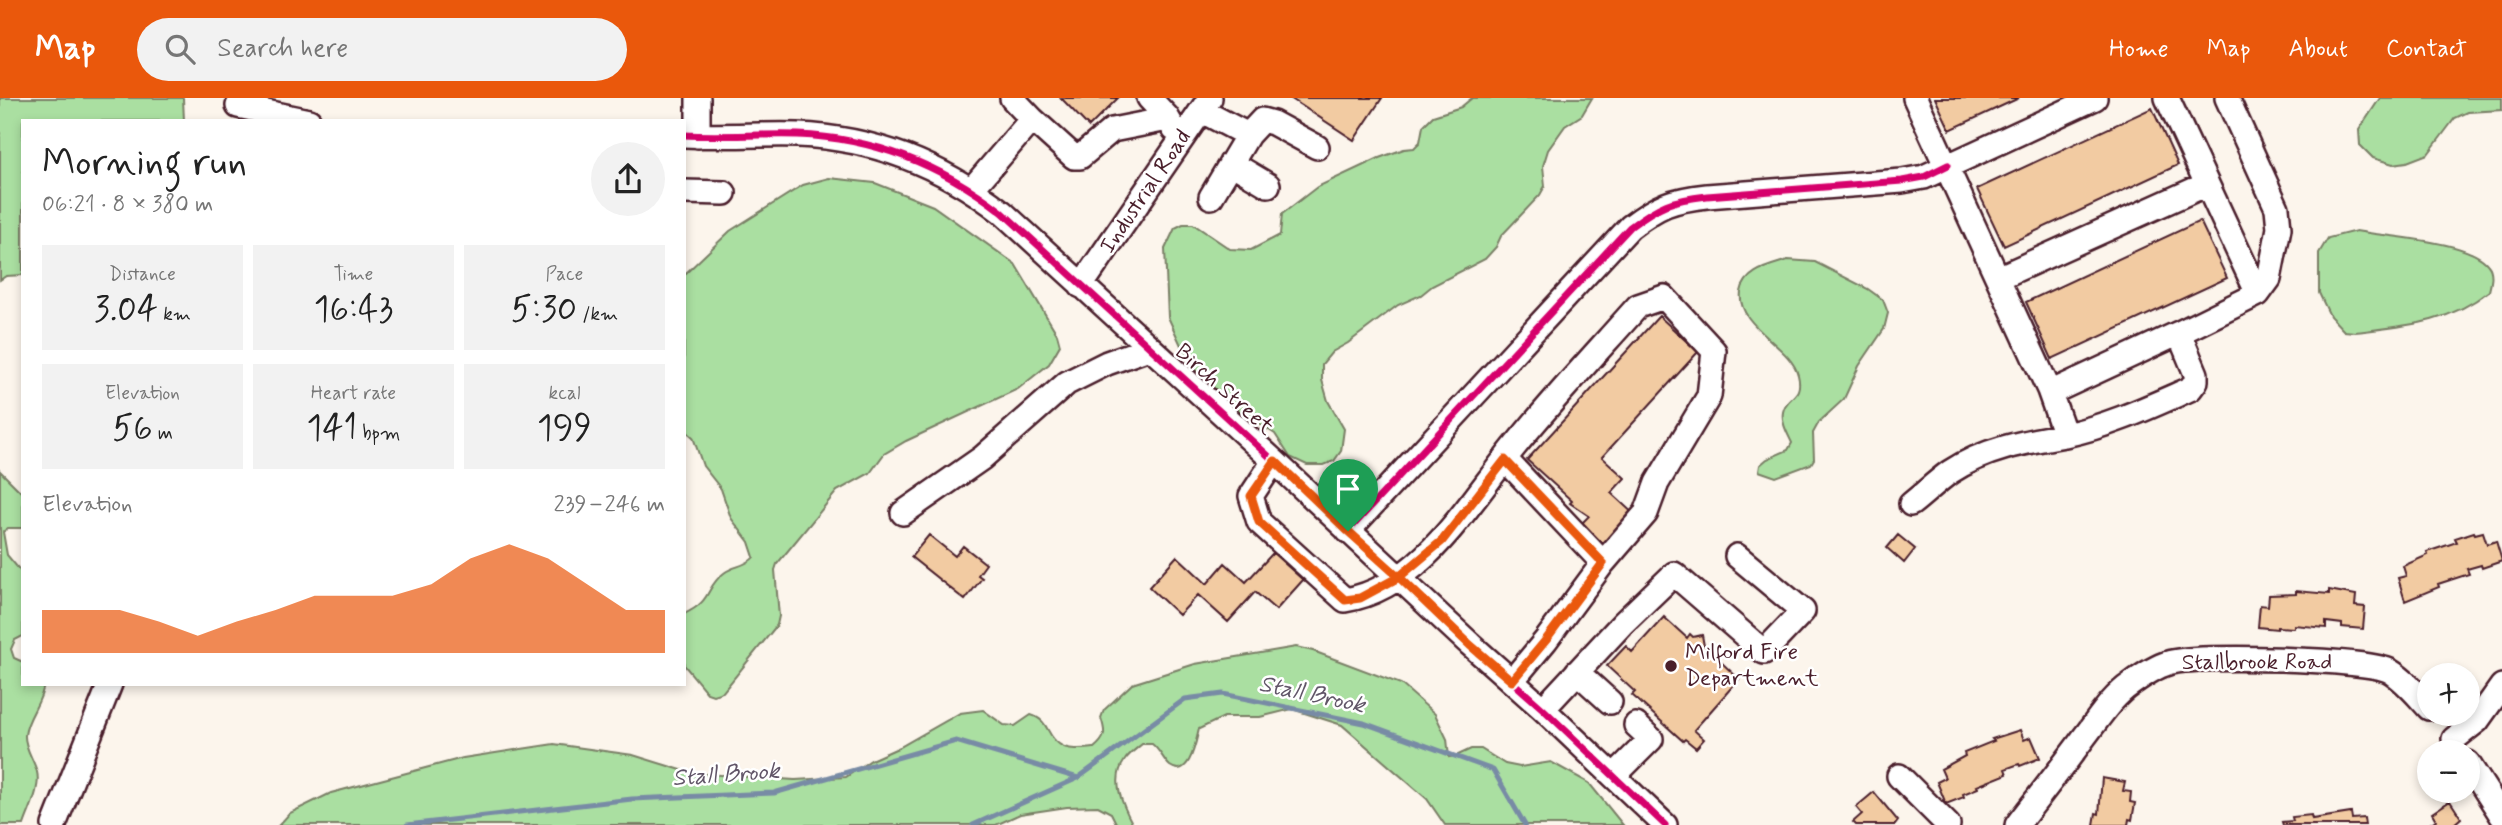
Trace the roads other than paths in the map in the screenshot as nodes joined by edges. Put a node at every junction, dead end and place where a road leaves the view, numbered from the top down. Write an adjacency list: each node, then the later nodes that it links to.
1 (698, 98): 14 (street)
2 (1012, 98): 11 (street)
3 (1149, 98): 12 (street)
4 (1915, 98): 18 (street)
5 (2095, 98): 18 (street)
6 (2167, 98): 19 (street)
7 (2227, 98): 27 (street)
8 (1206, 104): 13 (street); 15 (street, Industrial Road)
9 (237, 108): 10 (street)
10 (298, 119)
11 (1032, 119): 12 (street); 21 (street)
12 (1168, 119): 15 (street)
13 (1248, 135): 16 (street); 17 (street)
14 (691, 136): 21 (street, Birch Street)
15 (1181, 141): 26 (street, Industrial Road)
16 (1317, 147)
17 (1231, 163): 20 (street); 24 (street)
18 (1948, 165): 25 (street); 36 (street)
19 (2207, 184): 25 (street); 27 (street)
20 (1268, 185)
21 (972, 189): 26 (street, Birch Street)
22 (686, 192): 23 (street)
23 (724, 193)
24 (1211, 197)
25 (1998, 278): 30 (street)
26 (1081, 286): 29 (street, Birch Street)
27 (2258, 294): 28 (street)
28 (2179, 333): 30 (street); 31 (street)
29 (1149, 348): 33 (street, Birch Street); 35 (street)
30 (2050, 393): 31 (street)
31 (2065, 435): 34 (street)
32 (1505, 460): 38 (street); 38 (street); 39 (street)
33 (1275, 461): 36 (street, Birch Street); 39 (street)
34 (1912, 504)
35 (903, 513)
36 (1348, 531): 39 (street, Birch Street)
37 (1737, 556): 40 (street)
38 (1603, 563): 41 (street)
39 (1399, 577): 41 (street, Birch Street)
40 (1577, 671): 45 (street); 46 (street)
41 (1512, 681): 46 (street, Birch Street)
42 (109, 686): 53 (street)
43 (2502, 686): 48 (street)
44 (2417, 695): 56 (street, Stallbrook Road)
45 (1610, 702)
46 (1543, 709): 49 (street, Birch Street)
47 (1636, 725): 49 (street)
48 (2463, 740)
49 (1615, 775): 54 (street, Birch Street)
50 (1899, 776): 55 (street)
51 (2480, 782): 52 (street)
52 (2502, 817)
53 (54, 825)
54 (1665, 825)
55 (1948, 825)
56 (2017, 825)

